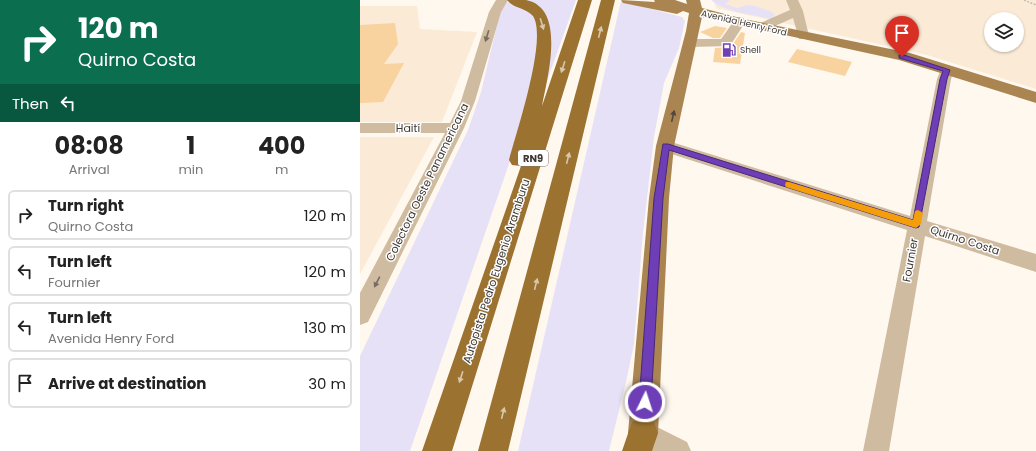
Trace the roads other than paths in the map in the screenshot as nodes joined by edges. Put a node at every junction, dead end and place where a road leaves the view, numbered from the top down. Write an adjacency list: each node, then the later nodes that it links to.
1 (502, 0): 17 (street, Colectora Oeste Panamericana, one-way to 17)
2 (514, 0): 21 (highway, one-way to 21)
3 (628, 0): 7 (main road)
4 (661, 0): 7 (main road, Avenida Henry Ford)
5 (585, 2): 21 (highway, Autopista Pedro Eugenio Aramburu / RN9, one-way to 21)
6 (607, 4): 25 (highway, one-way to 6)
7 (694, 6): 9 (main road, Avenida Henry Ford); 12 (main road)
8 (794, 6): 10 (street); 11 (street)
9 (740, 21): 10 (main road, Avenida Henry Ford); 12 (street)
10 (762, 26): 11 (main road, Avenida Henry Ford)
11 (803, 36): 13 (main road, Avenida Henry Ford)
12 (690, 43): 18 (main road, one-way to 12)
13 (945, 75): 14 (main road, Avenida Henry Ford); 15 (main road, Avenida Henry Ford); 19 (street, Fournier)
14 (1036, 98)
15 (1036, 110)
16 (360, 128): 17 (street, Haití)
17 (456, 128): 22 (street, Colectora Oeste Panamericana, one-way to 22)
18 (666, 146): 19 (street, Quirno Costa); 23 (main road)
19 (916, 224): 20 (street, Quirno Costa); 27 (street, Fournier)
20 (1036, 263)
21 (482, 313): 24 (highway, Autopista Pedro Eugenio Aramburu / RN9, one-way to 24)
22 (360, 316)
23 (640, 445): 26 (street)
24 (437, 451)
25 (493, 451)
26 (678, 451)
27 (876, 451)

